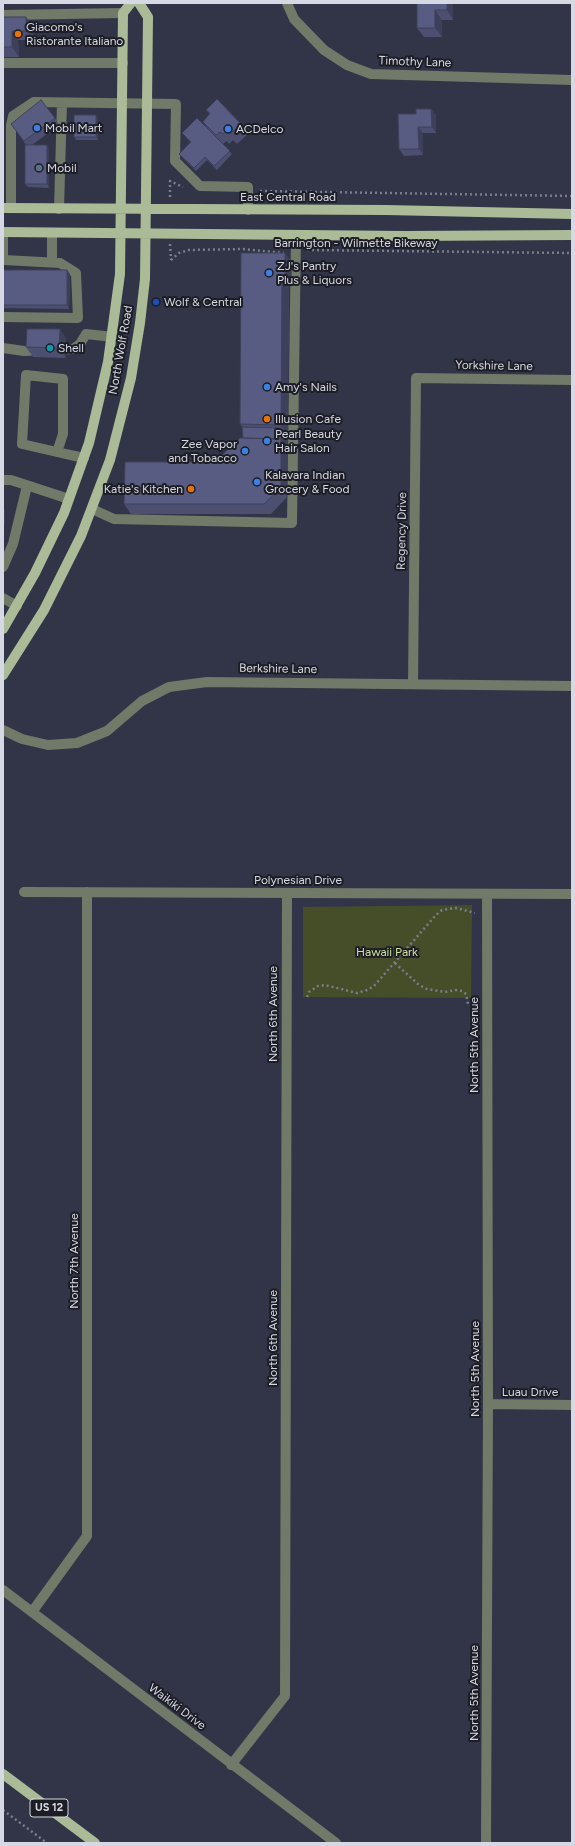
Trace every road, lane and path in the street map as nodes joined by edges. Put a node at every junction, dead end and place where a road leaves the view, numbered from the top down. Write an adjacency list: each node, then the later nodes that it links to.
1 (131, 3): 4 (main road)
2 (139, 3): 11 (main road, North Wolf Road)
3 (287, 3): 8 (street, Timothy Lane)
4 (122, 14): 5 (street); 7 (main road, North Wolf Road)
5 (3, 15)
6 (3, 63): 7 (street)
7 (122, 63): 10 (main road, North Wolf Road)
8 (572, 80)
9 (62, 103): 10 (street); 16 (street); 17 (street)
10 (122, 103): 11 (street); 18 (main road, North Wolf Road)
11 (148, 104): 14 (street); 19 (main road, North Wolf Road)
12 (170, 185): 13 (path)
13 (189, 190)
14 (248, 191): 15 (path); 20 (street)
15 (572, 196)
16 (7, 208): 17 (main road, East Central Road)
17 (59, 209): 18 (main road, East Central Road)
18 (121, 209): 19 (main road, East Central Road); 24 (main road, North Wolf Road)
19 (146, 209): 20 (main road, East Central Road); 25 (main road, North Wolf Road)
20 (248, 210): 21 (main road, East Central Road)
21 (572, 214)
22 (3, 232): 23 (main road); 31 (street)
23 (52, 233): 24 (main road); 32 (street)
24 (121, 233): 25 (main road); 36 (main road, North Wolf Road)
25 (146, 233): 26 (main road); 45 (main road, North Wolf Road)
26 (296, 235): 27 (main road); 28 (street)
27 (572, 235)
28 (296, 250): 29 (path, Barrington - Wilmette Bikeway); 30 (path, Barrington - Wilmette Bikeway); 45 (street)
29 (572, 252)
30 (171, 256)
31 (4, 260): 32 (street)
32 (52, 262): 34 (street)
33 (3, 317): 34 (street)
34 (78, 318): 35 (street)
35 (86, 334): 36 (street); 37 (street)
36 (113, 338): 41 (main road, North Wolf Road)
37 (3, 348)
38 (416, 378): 39 (street, Yorkshire Lane); 51 (street, Regency Drive)
39 (572, 380)
40 (57, 452): 40 (street); 41 (street)
41 (84, 458): 44 (main road, North Wolf Road)
42 (3, 480): 43 (street)
43 (27, 486): 44 (street); 46 (street)
44 (69, 500): 48 (main road, North Wolf Road)
45 (92, 509): 50 (main road, North Wolf Road)
46 (4, 562)
47 (3, 598): 48 (street)
48 (17, 606): 49 (main road, North Wolf Road)
49 (3, 629)
50 (3, 675)
51 (413, 684): 52 (street, Berkshire Lane); 53 (street, Berkshire Lane)
52 (572, 686)
53 (3, 730)
54 (24, 892): 55 (street, Polynesian Drive)
55 (87, 892): 56 (street, Polynesian Drive); 66 (street, North 7th Avenue)
56 (287, 893): 57 (street, Polynesian Drive); 67 (street, North 6th Avenue)
57 (487, 894): 58 (street, Polynesian Drive); 59 (street, North 5th Avenue)
58 (572, 894)
59 (486, 914): 60 (path); 63 (street, North 5th Avenue)
60 (395, 963): 61 (path); 62 (path)
61 (307, 997)
62 (468, 1004)
63 (488, 1404): 64 (street, Luau Drive); 73 (street, North 5th Avenue)
64 (572, 1405)
65 (3, 1590): 66 (street, Waikiki Drive)
66 (32, 1612): 67 (street, Waikiki Drive)
67 (232, 1765): 72 (street, Waikiki Drive)
68 (3, 1774): 71 (main road, US 12)
69 (3, 1810): 70 (path)
70 (47, 1843)
71 (95, 1843)
72 (336, 1843)
73 (486, 1843)

